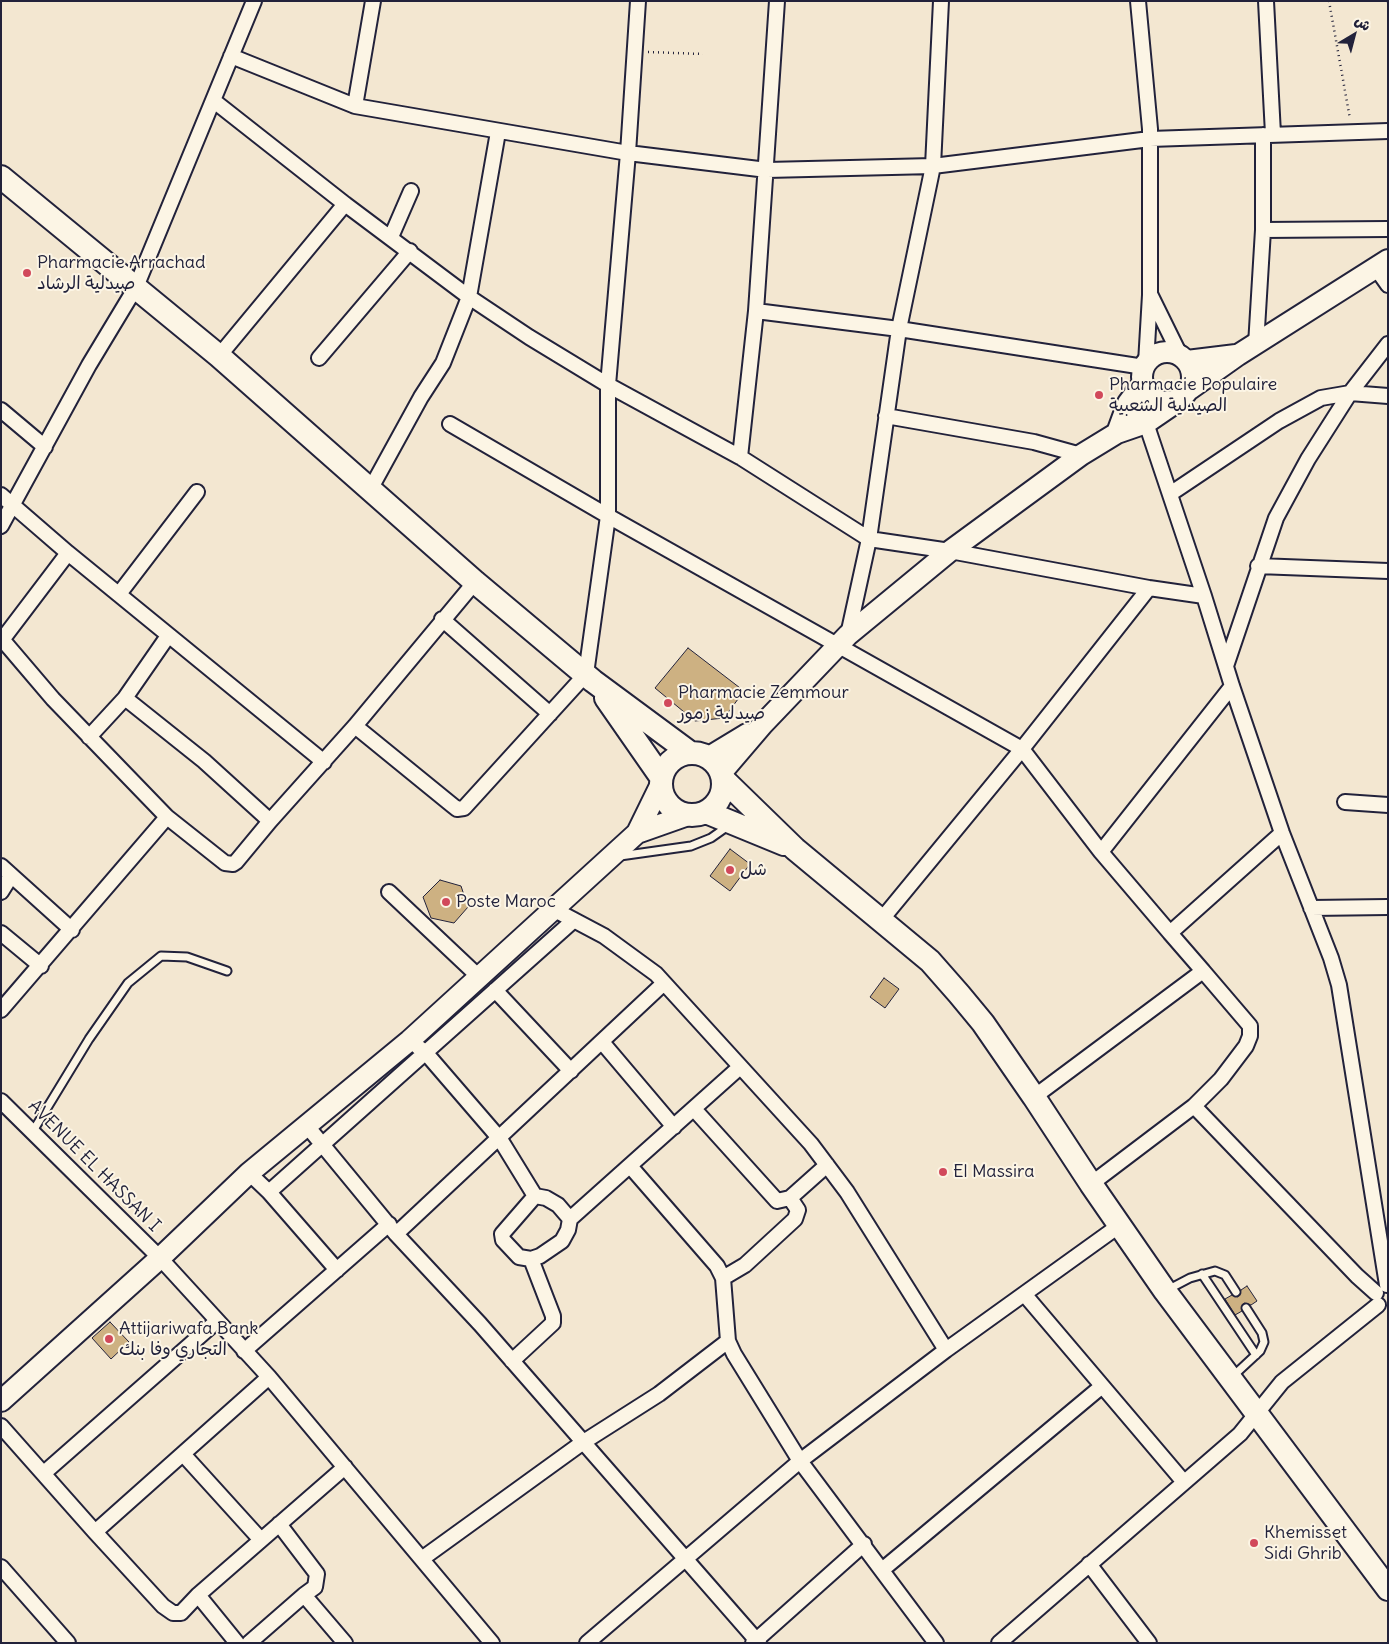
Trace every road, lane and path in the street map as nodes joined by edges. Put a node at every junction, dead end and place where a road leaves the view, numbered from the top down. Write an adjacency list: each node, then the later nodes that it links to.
1 (254, 1): 13 (street)
2 (374, 1): 15 (street)
3 (638, 1): 11 (street)
4 (777, 1): 23 (street)
5 (941, 1): 22 (street)
6 (1138, 1): 20 (street)
7 (1266, 1): 19 (street)
8 (1329, 1): 16 (path)
9 (1387, 1): 10 (path)
10 (1388, 6)
11 (636, 51): 12 (path); 21 (street)
12 (703, 54)
13 (231, 56): 14 (street); 15 (street)
14 (214, 101): 26 (street); 33 (street)
15 (356, 106): 18 (street)
16 (1352, 131): 17 (street); 19 (street)
17 (1388, 131)
18 (498, 132): 21 (street); 35 (street)
19 (1268, 135): 20 (street); 28 (street)
20 (1150, 139): 22 (street); 34 (street)
21 (628, 153): 23 (street); 45 (street)
22 (933, 166): 23 (street); 37 (street)
23 (767, 170): 36 (street)
24 (1, 177): 33 (main road)
25 (411, 191): 29 (street)
26 (345, 204): 29 (street); 41 (street)
27 (1388, 228): 28 (street)
28 (1263, 230): 39 (street)
29 (391, 236): 30 (street)
30 (410, 251): 35 (street); 42 (street)
31 (1382, 264): 32 (street); 39 (main road)
32 (1388, 285)
33 (136, 287): 41 (main road); 55 (street)
34 (1150, 295): 43 (street); 44 (street)
35 (469, 297): 45 (street); 58 (street)
36 (756, 311): 37 (street); 57 (street)
37 (900, 330): 44 (street); 51 (street)
38 (1388, 344): 46 (street)
39 (1256, 345): 40 (main road)
40 (1238, 354): 43 (main road); 47 (main road)
41 (219, 356): 58 (main road)
42 (319, 358)
43 (1183, 358): 44 (main road); 47 (main road)
44 (1144, 371): 47 (main road); 49 (main road)
45 (608, 385): 57 (street); 63 (street)
46 (1350, 393): 48 (street); 60 (street); 68 (street)
47 (1185, 394): 52 (main road)
48 (1388, 396)
49 (1128, 403): 52 (street); 54 (main road)
50 (1, 410): 55 (street)
51 (886, 416): 56 (street); 65 (street)
52 (1146, 423): 54 (main road); 60 (street)
53 (450, 424): 63 (street)
54 (1117, 433): 56 (main road)
55 (45, 447): 62 (street)
56 (1081, 455): 66 (main road)
57 (740, 457): 65 (street)
58 (372, 488): 70 (main road)
59 (198, 492): 72 (street)
60 (1170, 494): 73 (street)
61 (1, 495): 62 (street)
62 (14, 505): 64 (street); 67 (street)
63 (608, 516): 77 (street); 79 (street)
64 (1, 526)
65 (869, 539): 66 (street); 77 (street)
66 (950, 551): 71 (street); 77 (main road)
67 (68, 553): 72 (street); 76 (street)
68 (1258, 566): 69 (street); 78 (street)
69 (1388, 572)
70 (475, 582): 74 (street); 79 (main road)
71 (1149, 588): 73 (street); 85 (street)
72 (118, 594): 75 (street)
73 (1204, 596): 78 (street)
74 (442, 619): 82 (street); 83 (street)
75 (168, 636): 81 (street); 86 (street)
76 (2, 639): 84 (street)
77 (844, 640): 85 (street); 87 (main road)
78 (1226, 666): 80 (street)
79 (590, 678): 82 (street); 87 (main road); 88 (main road)
80 (1232, 686): 96 (street); 98 (street)
81 (125, 698): 84 (street); 93 (street)
82 (550, 714): 83 (street)
83 (355, 726): 86 (street)
84 (89, 737): 92 (street)
85 (1022, 749): 98 (street); 106 (street)
86 (324, 762): 93 (street)
87 (711, 765): 88 (main road); 91 (main road); 97 (main road)
88 (661, 780): 91 (main road); 95 (main road)
89 (1345, 802): 90 (street)
90 (1388, 805)
91 (697, 814): 94 (main road); 95 (main road)
92 (167, 817): 93 (street); 108 (street)
93 (270, 821)
94 (732, 823): 97 (main road); 99 (lane)
95 (637, 833): 99 (main road)
96 (1282, 833): 104 (street); 110 (street)
97 (795, 849): 106 (main road)
98 (1101, 852): 110 (street)
99 (608, 858): 105 (main road)
100 (6, 871): 101 (street); 108 (street)
101 (1, 892)
102 (388, 892): 114 (street)
103 (1388, 907): 104 (street)
104 (1311, 908): 149 (street)
105 (553, 909): 107 (street); 114 (main road)
106 (882, 919): 122 (main road)
107 (574, 920): 115 (street); 116 (street)
108 (72, 930): 111 (street)
109 (1, 933): 111 (street)
110 (1170, 933): 113 (street)
111 (41, 966): 117 (street)
112 (228, 971): 128 (lane)
113 (1203, 971): 122 (street); 124 (street)
114 (478, 976): 119 (main road)
115 (664, 983): 118 (street); 120 (street)
116 (495, 990): 119 (street); 121 (street)
117 (1, 1010)
118 (602, 1042): 121 (street); 127 (street)
119 (417, 1047): 126 (main road); 129 (street); 130 (street)
120 (740, 1068): 125 (street); 131 (street)
121 (571, 1071): 129 (street)
122 (1034, 1097): 134 (main road)
123 (1, 1101): 128 (street, AVENUE EL HASSAN I)
124 (1194, 1106): 134 (street); 149 (street)
125 (694, 1109): 127 (street); 137 (street)
126 (307, 1126): 130 (street); 133 (main road)
127 (674, 1127): 132 (street)
128 (33, 1131): 141 (street, AVENUE EL HASSAN I)
129 (500, 1139): 136 (street); 140 (street)
130 (320, 1145): 135 (street); 140 (street)
131 (827, 1165): 137 (street); 153 (street)
132 (630, 1166): 138 (street); 145 (street)
133 (250, 1173): 135 (street); 141 (main road)
134 (1091, 1184): 139 (main road)
135 (269, 1192): 143 (street)
136 (536, 1196): 138 (street); 142 (street)
137 (790, 1198): 145 (street)
138 (570, 1219): 142 (street)
139 (1120, 1225): 146 (main road); 148 (street)
140 (393, 1229): 143 (street); 156 (street)
141 (160, 1258): 151 (street, AVENUE EL HASSAN I); 160 (main road)
142 (531, 1259): 156 (street)
143 (337, 1270): 154 (street)
144 (1202, 1274): 146 (lane); 147 (lane); 155 (lane)
145 (722, 1278): 152 (street)
146 (1165, 1291): 158 (main road)
147 (1236, 1292)
148 (1024, 1295): 153 (street); 159 (street)
149 (1383, 1295): 161 (street)
150 (1246, 1308): 155 (lane)
151 (217, 1321): 154 (street, AVENUE EL HASSAN I); 167 (street)
152 (728, 1341): 163 (street); 165 (street)
153 (946, 1350): 165 (street)
154 (244, 1351): 157 (street, AVENUE EL HASSAN I)
155 (1256, 1355): 158 (lane)
156 (512, 1361): 163 (street)
157 (269, 1378): 164 (street); 166 (street, AVENUE EL HASSAN I)
158 (1230, 1379): 161 (main road)
159 (1102, 1387): 168 (street); 177 (street)
160 (1, 1401)
161 (1257, 1416): 168 (street); 178 (main road)
162 (1, 1426): 167 (street)
163 (582, 1443): 173 (street); 174 (street)
164 (183, 1454): 170 (street); 171 (street)
165 (800, 1461): 172 (street); 174 (street)
166 (345, 1467): 169 (street); 173 (street, AVENUE EL HASSAN I)
167 (44, 1473): 170 (street)
168 (1183, 1481): 175 (street)
169 (279, 1524): 171 (street); 180 (street)
170 (95, 1532): 179 (street)
171 (261, 1540): 179 (street)
172 (864, 1544): 177 (street); 181 (street)
173 (423, 1558): 186 (street, AVENUE EL HASSAN I)
174 (684, 1558): 181 (street); 187 (street)
175 (1088, 1564): 189 (street); 190 (street)
176 (1, 1567): 182 (street)
177 (882, 1570): 188 (street)
178 (1388, 1589)
179 (198, 1595): 183 (street)
180 (304, 1595): 184 (street); 185 (street)
181 (756, 1642)
182 (68, 1643)
183 (236, 1643)
184 (249, 1643)
185 (345, 1643)
186 (492, 1643)
187 (587, 1643)
188 (936, 1643)
189 (999, 1643)
190 (1149, 1643)

